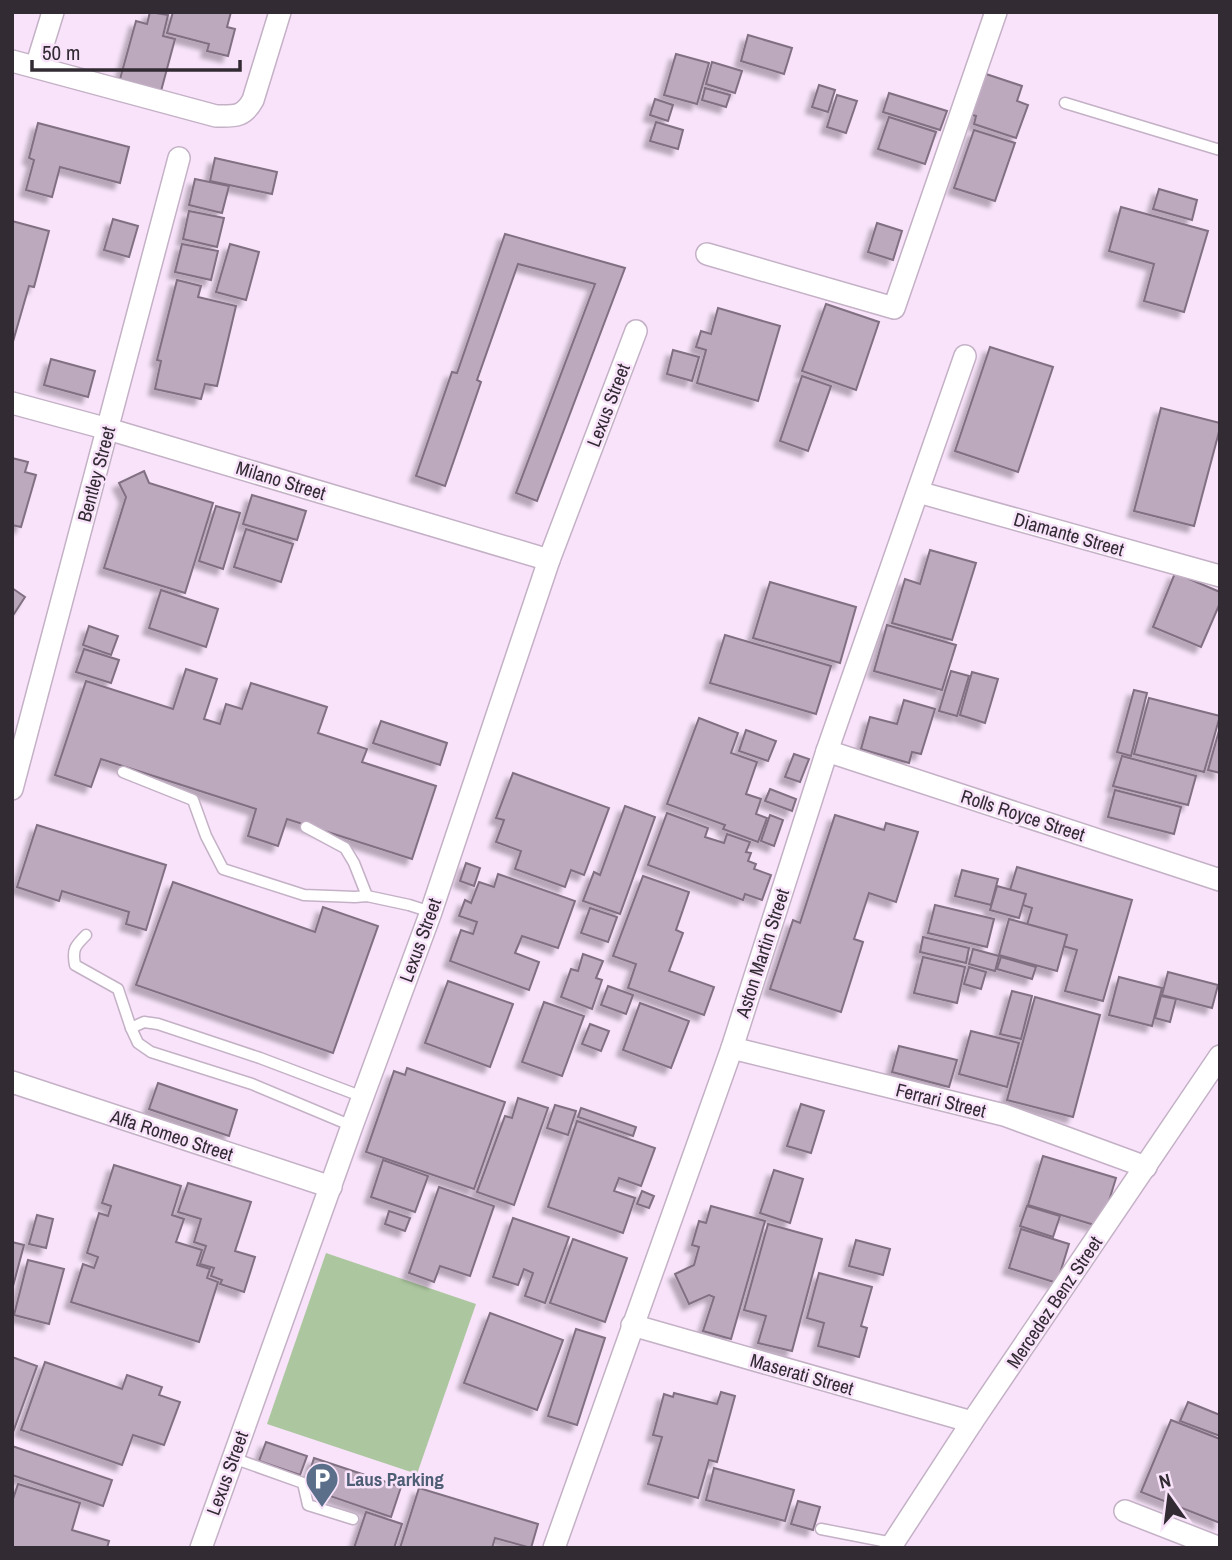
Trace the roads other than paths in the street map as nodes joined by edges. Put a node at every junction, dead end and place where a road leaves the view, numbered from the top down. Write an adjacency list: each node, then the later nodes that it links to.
1 (53, 12): 5 (street)
2 (280, 12): 5 (street)
3 (996, 12): 9 (street)
4 (12, 61): 5 (street)
5 (36, 67)
6 (1065, 103): 7 (lane)
7 (1220, 150)
8 (178, 158): 13 (street, Bentley Street)
9 (707, 254)
10 (636, 331): 15 (street, Lexus Street)
11 (965, 356): 14 (street, Aston Martin Street)
12 (12, 403): 13 (street, Milano Street)
13 (108, 429): 15 (street, Milano Street); 19 (street, Bentley Street)
14 (918, 492): 16 (street, Diamante Street); 17 (street, Aston Martin Street)
15 (549, 561): 23 (street, Lexus Street)
16 (1220, 576)
17 (827, 751): 21 (street, Rolls Royce Street); 26 (street, Aston Martin Street)
18 (123, 772): 22 (lane)
19 (12, 789)
20 (306, 827): 22 (lane)
21 (1220, 880)
22 (367, 896): 23 (lane)
23 (431, 912): 29 (street, Lexus Street)
24 (86, 935): 25 (lane)
25 (131, 1028): 29 (lane); 30 (lane)
26 (732, 1048): 31 (street, Ferrari Street); 33 (street, Aston Martin Street)
27 (1220, 1056): 31 (street, Mercedez Benz Street)
28 (12, 1082): 32 (street, Alfa Romeo Street)
29 (363, 1097): 30 (street, Lexus Street)
30 (352, 1126): 32 (street, Lexus Street)
31 (1146, 1167): 34 (street, Mercedez Benz Street)
32 (331, 1187): 35 (street, Lexus Street)
33 (632, 1325): 34 (street, Maserati Street); 41 (street, Aston Martin Street)
34 (972, 1422): 39 (street, Mercedez Benz Street)
35 (233, 1458): 37 (lane); 40 (street, Lexus Street)
36 (1125, 1511): 42 (street)
37 (353, 1519)
38 (821, 1529): 39 (lane)
39 (892, 1545)
40 (201, 1548)
41 (554, 1548)
42 (1220, 1548)

